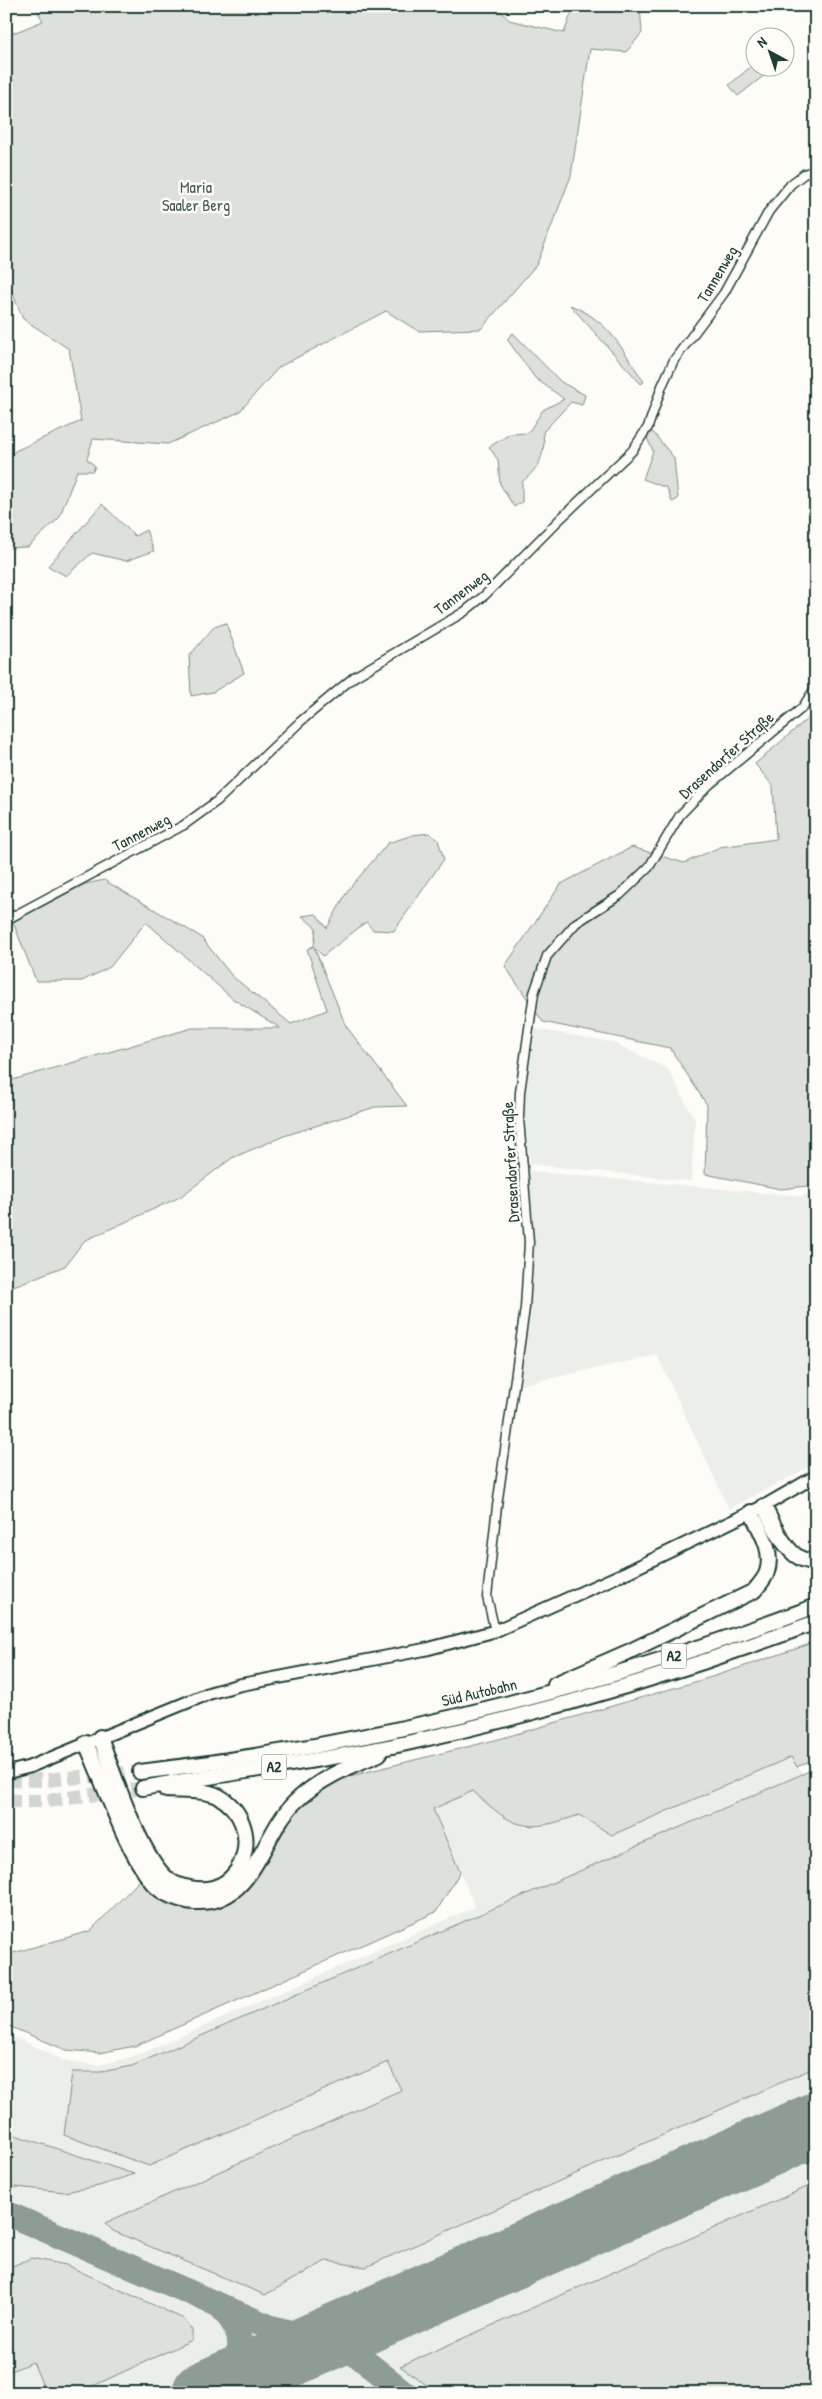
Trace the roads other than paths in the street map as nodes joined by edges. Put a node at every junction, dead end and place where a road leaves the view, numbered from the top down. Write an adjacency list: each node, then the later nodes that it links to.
1 (816, 170): 3 (street, Tannenweg)
2 (816, 687): 10 (street, Drasendorfer Straße)
3 (6, 920)
4 (816, 1476): 5 (main road)
5 (764, 1506): 6 (main road); 7 (highway)
6 (751, 1512): 10 (main road); 11 (highway)
7 (816, 1562)
8 (816, 1606): 11 (highway, Süd Autobahn / A2)
9 (816, 1622): 13 (highway, Süd Autobahn / A2)
10 (495, 1630): 12 (main road)
11 (530, 1698): 15 (highway, Süd Autobahn / A2)
12 (100, 1738): 13 (highway, Süd Autobahn / A2); 14 (main road)
13 (405, 1743): 14 (highway)
14 (86, 1744): 16 (main road)
15 (140, 1772)
16 (6, 1773)

